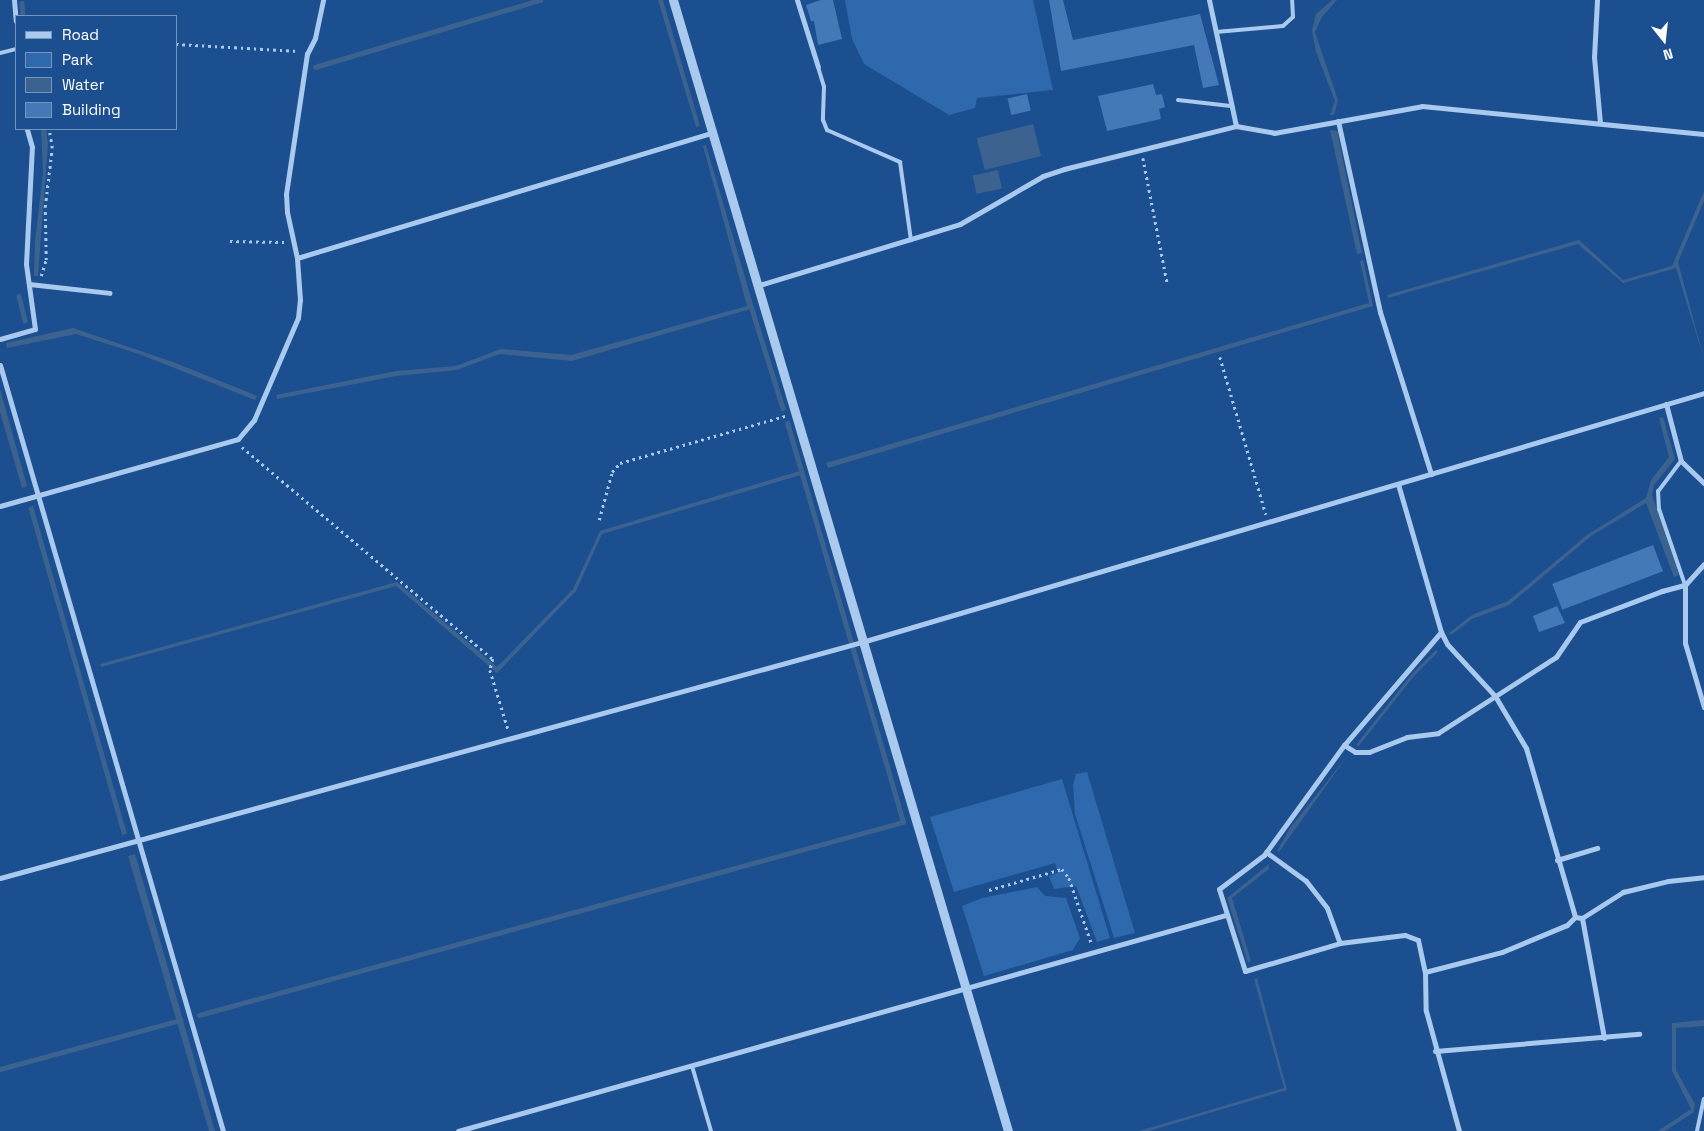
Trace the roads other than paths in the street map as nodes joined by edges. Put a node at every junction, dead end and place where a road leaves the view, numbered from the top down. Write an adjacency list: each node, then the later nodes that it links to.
1 (14, 0): 8 (street)
2 (323, 0): 22 (street)
3 (673, 0): 19 (street)
4 (796, 0): 12 (street)
5 (1209, 0): 9 (street)
6 (1292, 0): 9 (lane)
7 (1597, 0): 16 (street)
8 (15, 15)
9 (1216, 32): 14 (street)
10 (15, 49): 11 (lane)
11 (0, 52)
12 (818, 67): 21 (lane)
13 (1178, 100): 14 (lane)
14 (1231, 106): 17 (street)
15 (1338, 121): 16 (street); 17 (street); 31 (street)
16 (1600, 123): 20 (street)
17 (1236, 126): 21 (street)
18 (27, 130): 23 (street)
19 (712, 133): 22 (street); 24 (street)
20 (1704, 134)
21 (911, 240): 24 (street)
22 (296, 258): 34 (street)
23 (29, 284): 25 (street); 26 (street)
24 (756, 286): 39 (street)
25 (110, 293)
26 (0, 339)
27 (0, 365): 34 (street)
28 (1704, 393): 29 (street)
29 (1666, 404): 30 (street); 31 (street)
30 (1681, 460): 32 (street); 37 (lane)
31 (1431, 474): 33 (street)
32 (1704, 483)
33 (1398, 484): 38 (street); 39 (street)
34 (37, 495): 35 (street); 43 (street)
35 (0, 506)
36 (1704, 564): 37 (street)
37 (1685, 586): 40 (street); 41 (street)
38 (1441, 632): 40 (street); 42 (street)
39 (862, 642): 43 (street); 54 (street)
40 (1495, 696): 42 (street); 46 (street)
41 (1704, 707)
42 (1344, 745): 45 (street)
43 (138, 839): 48 (street); 60 (street)
44 (1597, 848): 46 (street)
45 (1266, 852): 49 (street); 52 (street)
46 (1557, 860): 50 (street)
47 (1704, 877): 51 (street)
48 (0, 878)
49 (1226, 915): 52 (street); 54 (street)
50 (1575, 917): 51 (street); 53 (street)
51 (1582, 918): 56 (street)
52 (1340, 943): 53 (street)
53 (1425, 972): 57 (street)
54 (967, 990): 58 (street); 63 (street)
55 (1638, 1034): 56 (street)
56 (1604, 1038): 57 (street)
57 (1435, 1051): 64 (street)
58 (692, 1066): 61 (street); 62 (lane)
59 (1704, 1099): 65 (lane)
60 (223, 1131)
61 (458, 1131)
62 (711, 1131)
63 (1008, 1131)
64 (1459, 1131)
65 (1697, 1131)

